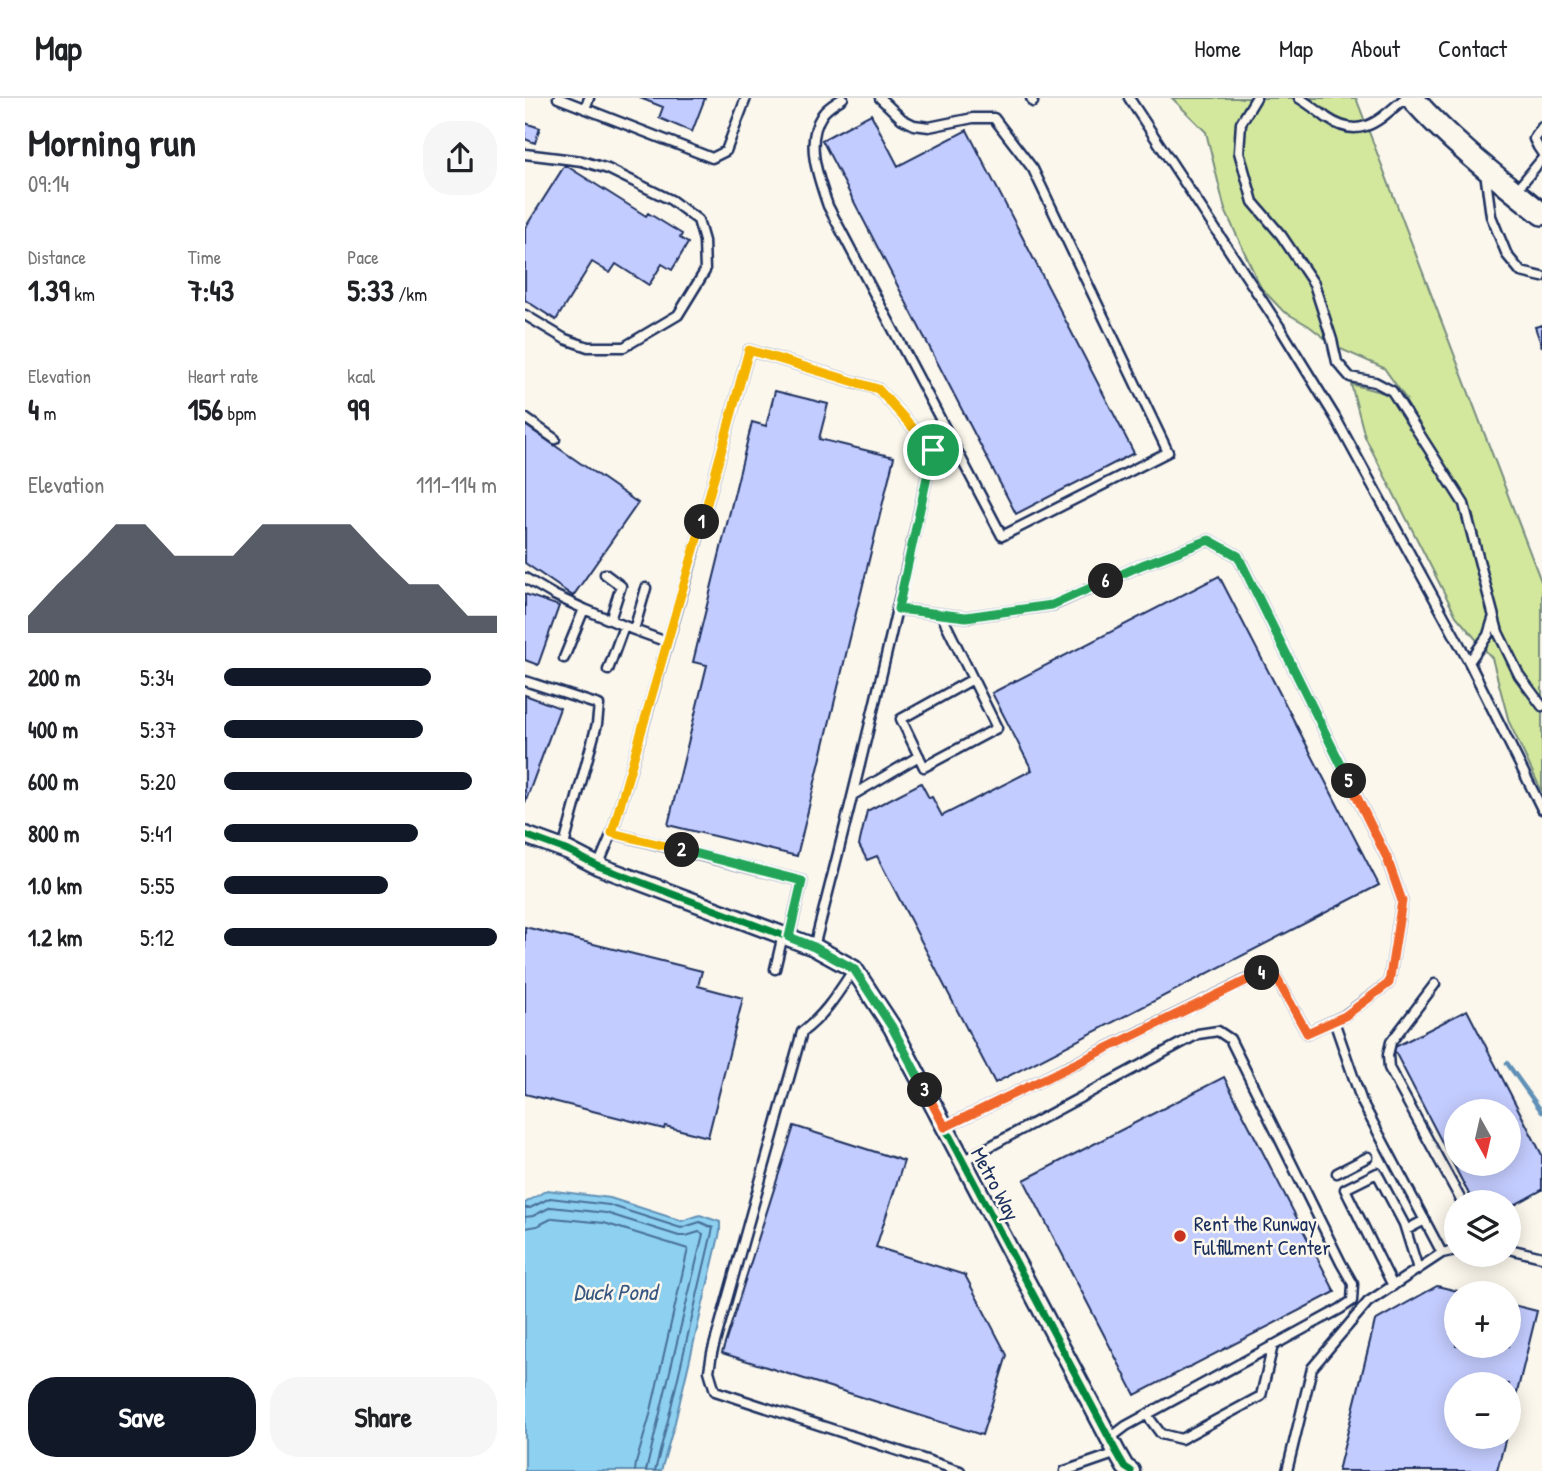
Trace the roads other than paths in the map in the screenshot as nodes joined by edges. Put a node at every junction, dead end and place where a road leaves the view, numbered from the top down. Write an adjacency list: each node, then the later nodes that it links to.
1 (558, 98): 12 (lane)
2 (589, 98): 12 (lane)
3 (746, 98): 12 (lane)
4 (843, 98): 24 (lane)
5 (880, 98): 24 (lane)
6 (1129, 98): 38 (lane)
7 (1256, 98): 11 (lane)
8 (1299, 98): 9 (lane)
9 (1405, 98)
10 (1412, 98): 17 (main road)
11 (1249, 103): 32 (lane)
12 (585, 109)
13 (1542, 127): 14 (lane)
14 (1542, 153)
15 (525, 154): 21 (lane)
16 (1542, 159): 18 (lane)
17 (1485, 169): 18 (main road); 20 (lane)
18 (1515, 192): 19 (main road)
19 (1542, 214)
20 (1542, 277)
21 (525, 315)
22 (525, 418): 23 (lane)
23 (555, 439)
24 (951, 441): 25 (lane)
25 (933, 450): 30 (lane); 36 (lane)
26 (605, 574): 33 (lane)
27 (525, 578): 29 (lane)
28 (646, 588): 35 (lane)
29 (584, 609): 33 (lane); 37 (lane)
30 (898, 609): 31 (lane); 44 (lane)
31 (941, 614): 40 (lane); 55 (lane)
32 (1494, 616): 38 (lane); 42 (lane)
33 (610, 620): 34 (lane)
34 (624, 626): 35 (lane); 39 (lane)
35 (634, 630): 36 (lane)
36 (667, 642): 46 (lane)
37 (564, 658)
38 (1469, 662): 45 (lane)
39 (608, 670)
40 (973, 679): 43 (lane); 43 (lane)
41 (525, 681): 48 (lane)
42 (1542, 706)
43 (919, 756): 44 (lane)
44 (853, 795): 51 (lane)
45 (1542, 809)
46 (612, 833): 49 (lane); 50 (lane)
47 (525, 835): 48 (street, Metro Way)
48 (563, 849): 49 (street, Metro Way)
49 (598, 866): 50 (street, Metro Way)
50 (786, 936): 51 (street, Metro Way); 52 (lane)
51 (814, 947): 53 (street, Metro Way)
52 (775, 969)
53 (854, 969): 56 (street, Metro Way); 71 (lane)
54 (1435, 984): 60 (lane)
55 (1334, 1021): 56 (lane); 61 (lane)
56 (945, 1127): 58 (street, Metro Way)
57 (1368, 1157): 59 (lane)
58 (963, 1161): 68 (lane); 70 (street, Metro Way)
59 (1337, 1173)
60 (1455, 1190)
61 (1425, 1220): 62 (lane); 64 (lane)
62 (1406, 1230): 66 (lane); 67 (lane)
63 (1521, 1252): 65 (lane)
64 (1442, 1253): 66 (lane)
65 (1542, 1257)
66 (1418, 1269): 67 (lane)
67 (1393, 1286): 74 (lane)
68 (1273, 1345): 69 (lane); 69 (lane)
69 (1147, 1415): 70 (lane)
70 (1113, 1446): 72 (lane); 73 (street, Metro Way)
71 (960, 1471)
72 (1065, 1471)
73 (1131, 1471)
74 (1287, 1471)

